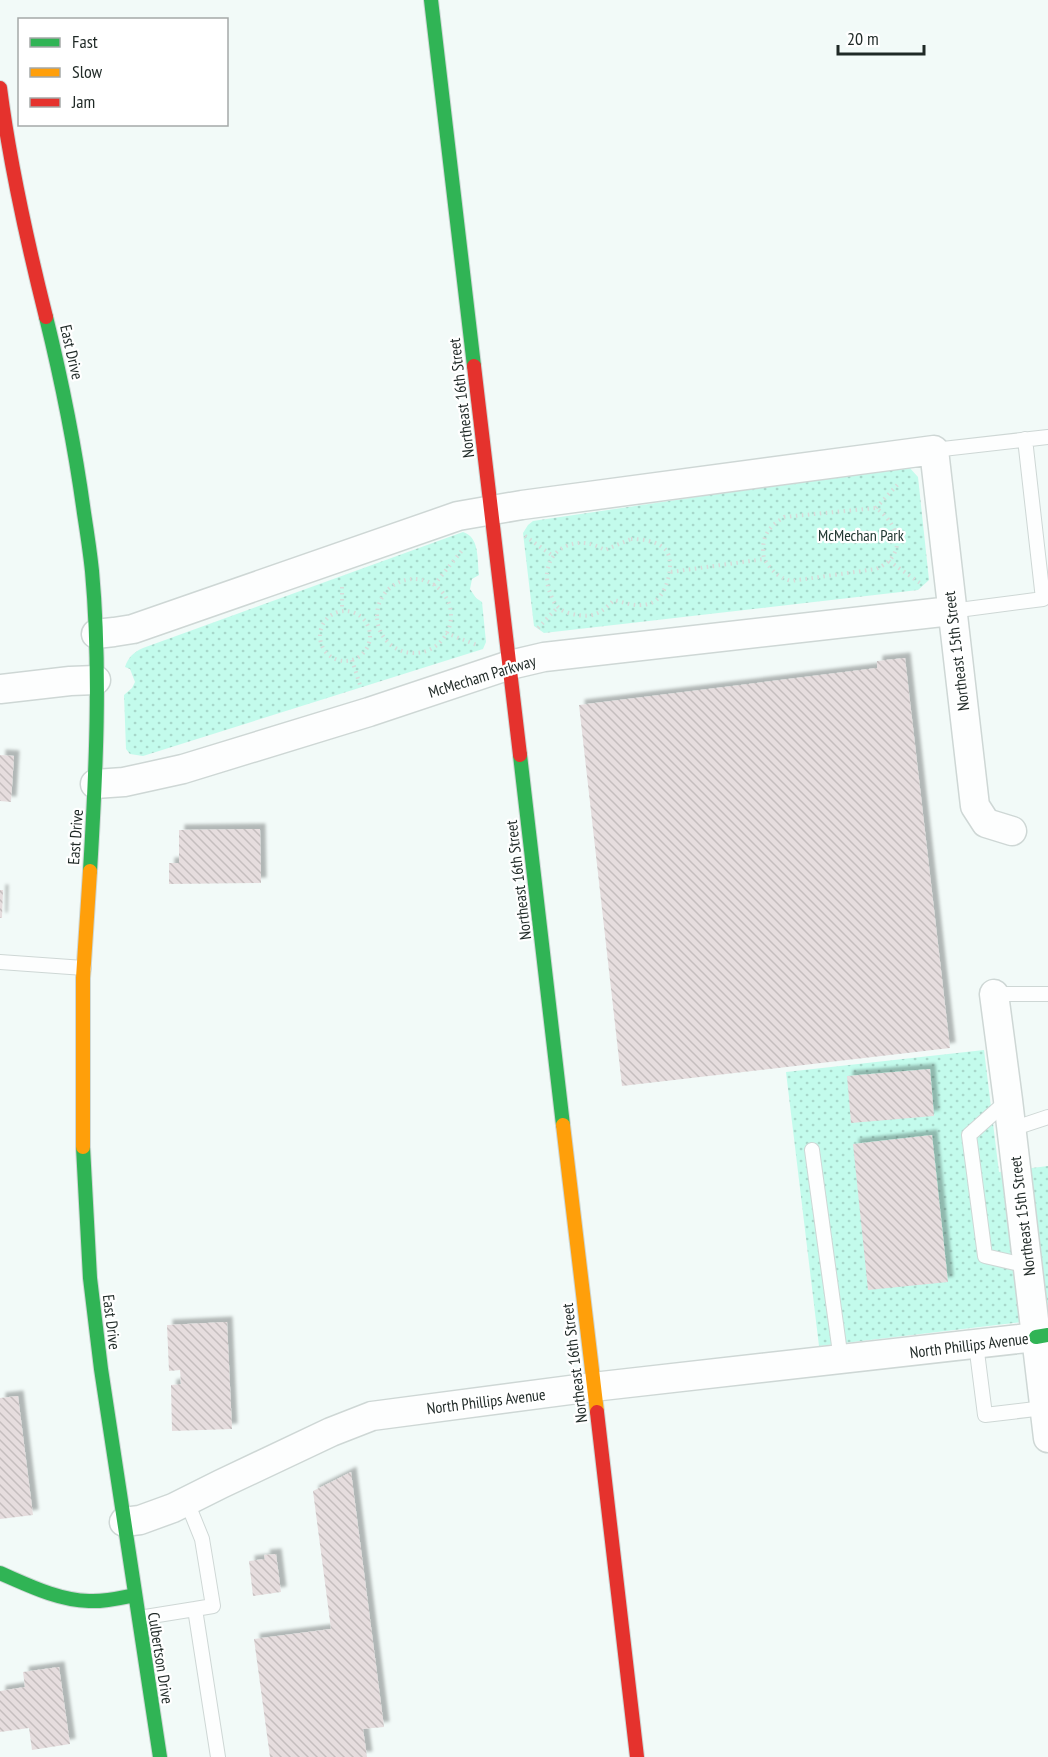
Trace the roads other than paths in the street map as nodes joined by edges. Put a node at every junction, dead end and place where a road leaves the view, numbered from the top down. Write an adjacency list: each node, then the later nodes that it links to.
1 (431, 0): 6 (street, Northeast 16th Street)
2 (0, 88): 8 (street, East Drive)
3 (1048, 436): 4 (lane)
4 (1025, 439): 5 (lane); 7 (lane)
5 (934, 450): 6 (street); 7 (street, Northeast 15th Street)
6 (492, 511): 8 (street); 9 (street, Northeast 16th Street)
7 (951, 611): 9 (street, McMecham Parkway); 13 (street, Northeast 15th Street)
8 (96, 634): 10 (street, East Drive)
9 (510, 665): 12 (street, McMecham Parkway); 26 (street, Northeast 16th Street)
10 (96, 680): 11 (street); 12 (street, East Drive)
11 (0, 689)
12 (95, 784): 15 (street, East Drive)
13 (1012, 831)
14 (0, 962): 15 (lane)
15 (84, 968): 30 (street, East Drive)
16 (994, 994): 17 (lane); 18 (street, Northeast 15th Street)
17 (1048, 994)
18 (1008, 1100): 20 (street, Northeast 15th Street); 22 (lane)
19 (1048, 1117): 20 (lane)
20 (1012, 1129): 22 (street, Northeast 15th Street)
21 (812, 1150): 25 (lane)
22 (1028, 1266): 23 (street, Northeast 15th Street)
23 (1042, 1336): 24 (street, North Phillips Avenue); 27 (street, Northeast 15th Street)
24 (976, 1344): 25 (street, North Phillips Avenue); 27 (lane)
25 (841, 1359): 26 (street, North Phillips Avenue)
26 (593, 1387): 29 (street, North Phillips Avenue); 37 (street, Northeast 16th Street)
27 (1044, 1408): 28 (street, Northeast 15th Street)
28 (1048, 1438)
29 (187, 1502): 30 (street, North Phillips Avenue); 33 (lane)
30 (124, 1522): 32 (street, East Drive)
31 (0, 1573): 32 (street, Culbertson Drive)
32 (135, 1595): 34 (street, Culbertson Drive)
33 (195, 1609): 34 (lane); 36 (lane)
34 (139, 1618): 35 (street, Culbertson Drive)
35 (160, 1757)
36 (218, 1757)
37 (637, 1757)

